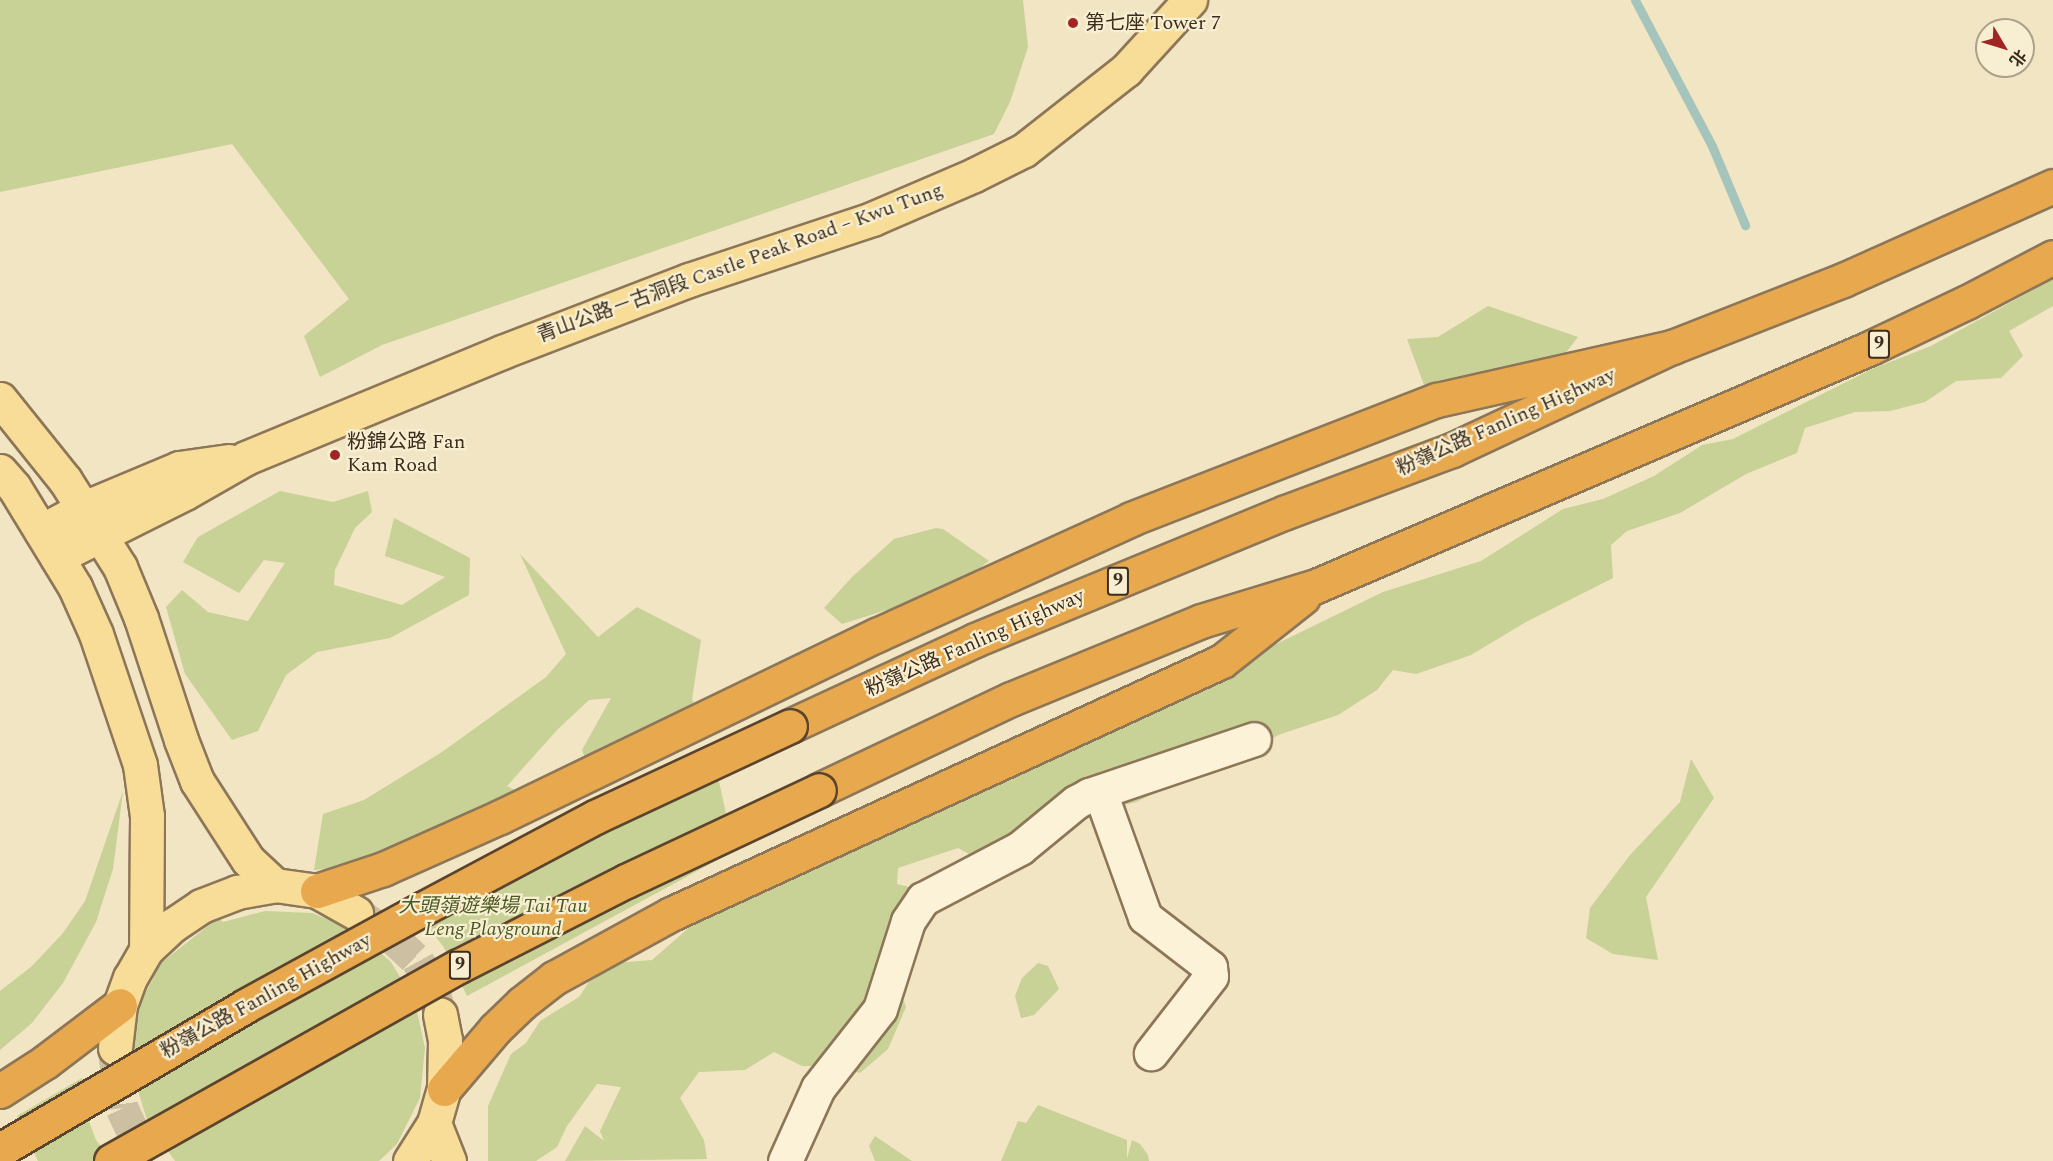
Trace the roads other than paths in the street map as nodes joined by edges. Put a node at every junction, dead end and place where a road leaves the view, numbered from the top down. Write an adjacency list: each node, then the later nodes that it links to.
1 (1190, 0): 7 (main road, 青山公路－古洞段 Castle Peak Road – Kwu Tung)
2 (2053, 186): 4 (highway, 粉嶺公路 Fanling Highway / 9)
3 (2053, 257): 9 (highway, 9)
4 (1672, 347): 13 (highway); 23 (highway, 粉嶺公路 Fanling Highway / 9, bridge)
5 (0, 399): 7 (main road)
6 (0, 471): 8 (main road)
7 (92, 521): 8 (main road, 青山公路－古洞段 Castle Peak Road – Kwu Tung); 12 (main road)
8 (49, 544): 15 (main road)
9 (1316, 586): 20 (highway); 24 (highway, 9, bridge)
10 (1254, 739): 11 (street)
11 (1100, 792): 19 (street); 27 (street)
12 (275, 885): 13 (main road); 15 (main road)
13 (316, 891): 14 (main road)
14 (356, 913)
15 (146, 950): 16 (main road)
16 (120, 1005): 18 (main road); 21 (highway)
17 (440, 1014): 20 (main road)
18 (115, 1048)
19 (1151, 1053)
20 (444, 1089): 22 (main road)
21 (0, 1091)
22 (434, 1123): 25 (main road); 26 (main road)
23 (0, 1150)
24 (111, 1161)
25 (410, 1161)
26 (449, 1161)
27 (785, 1161)

